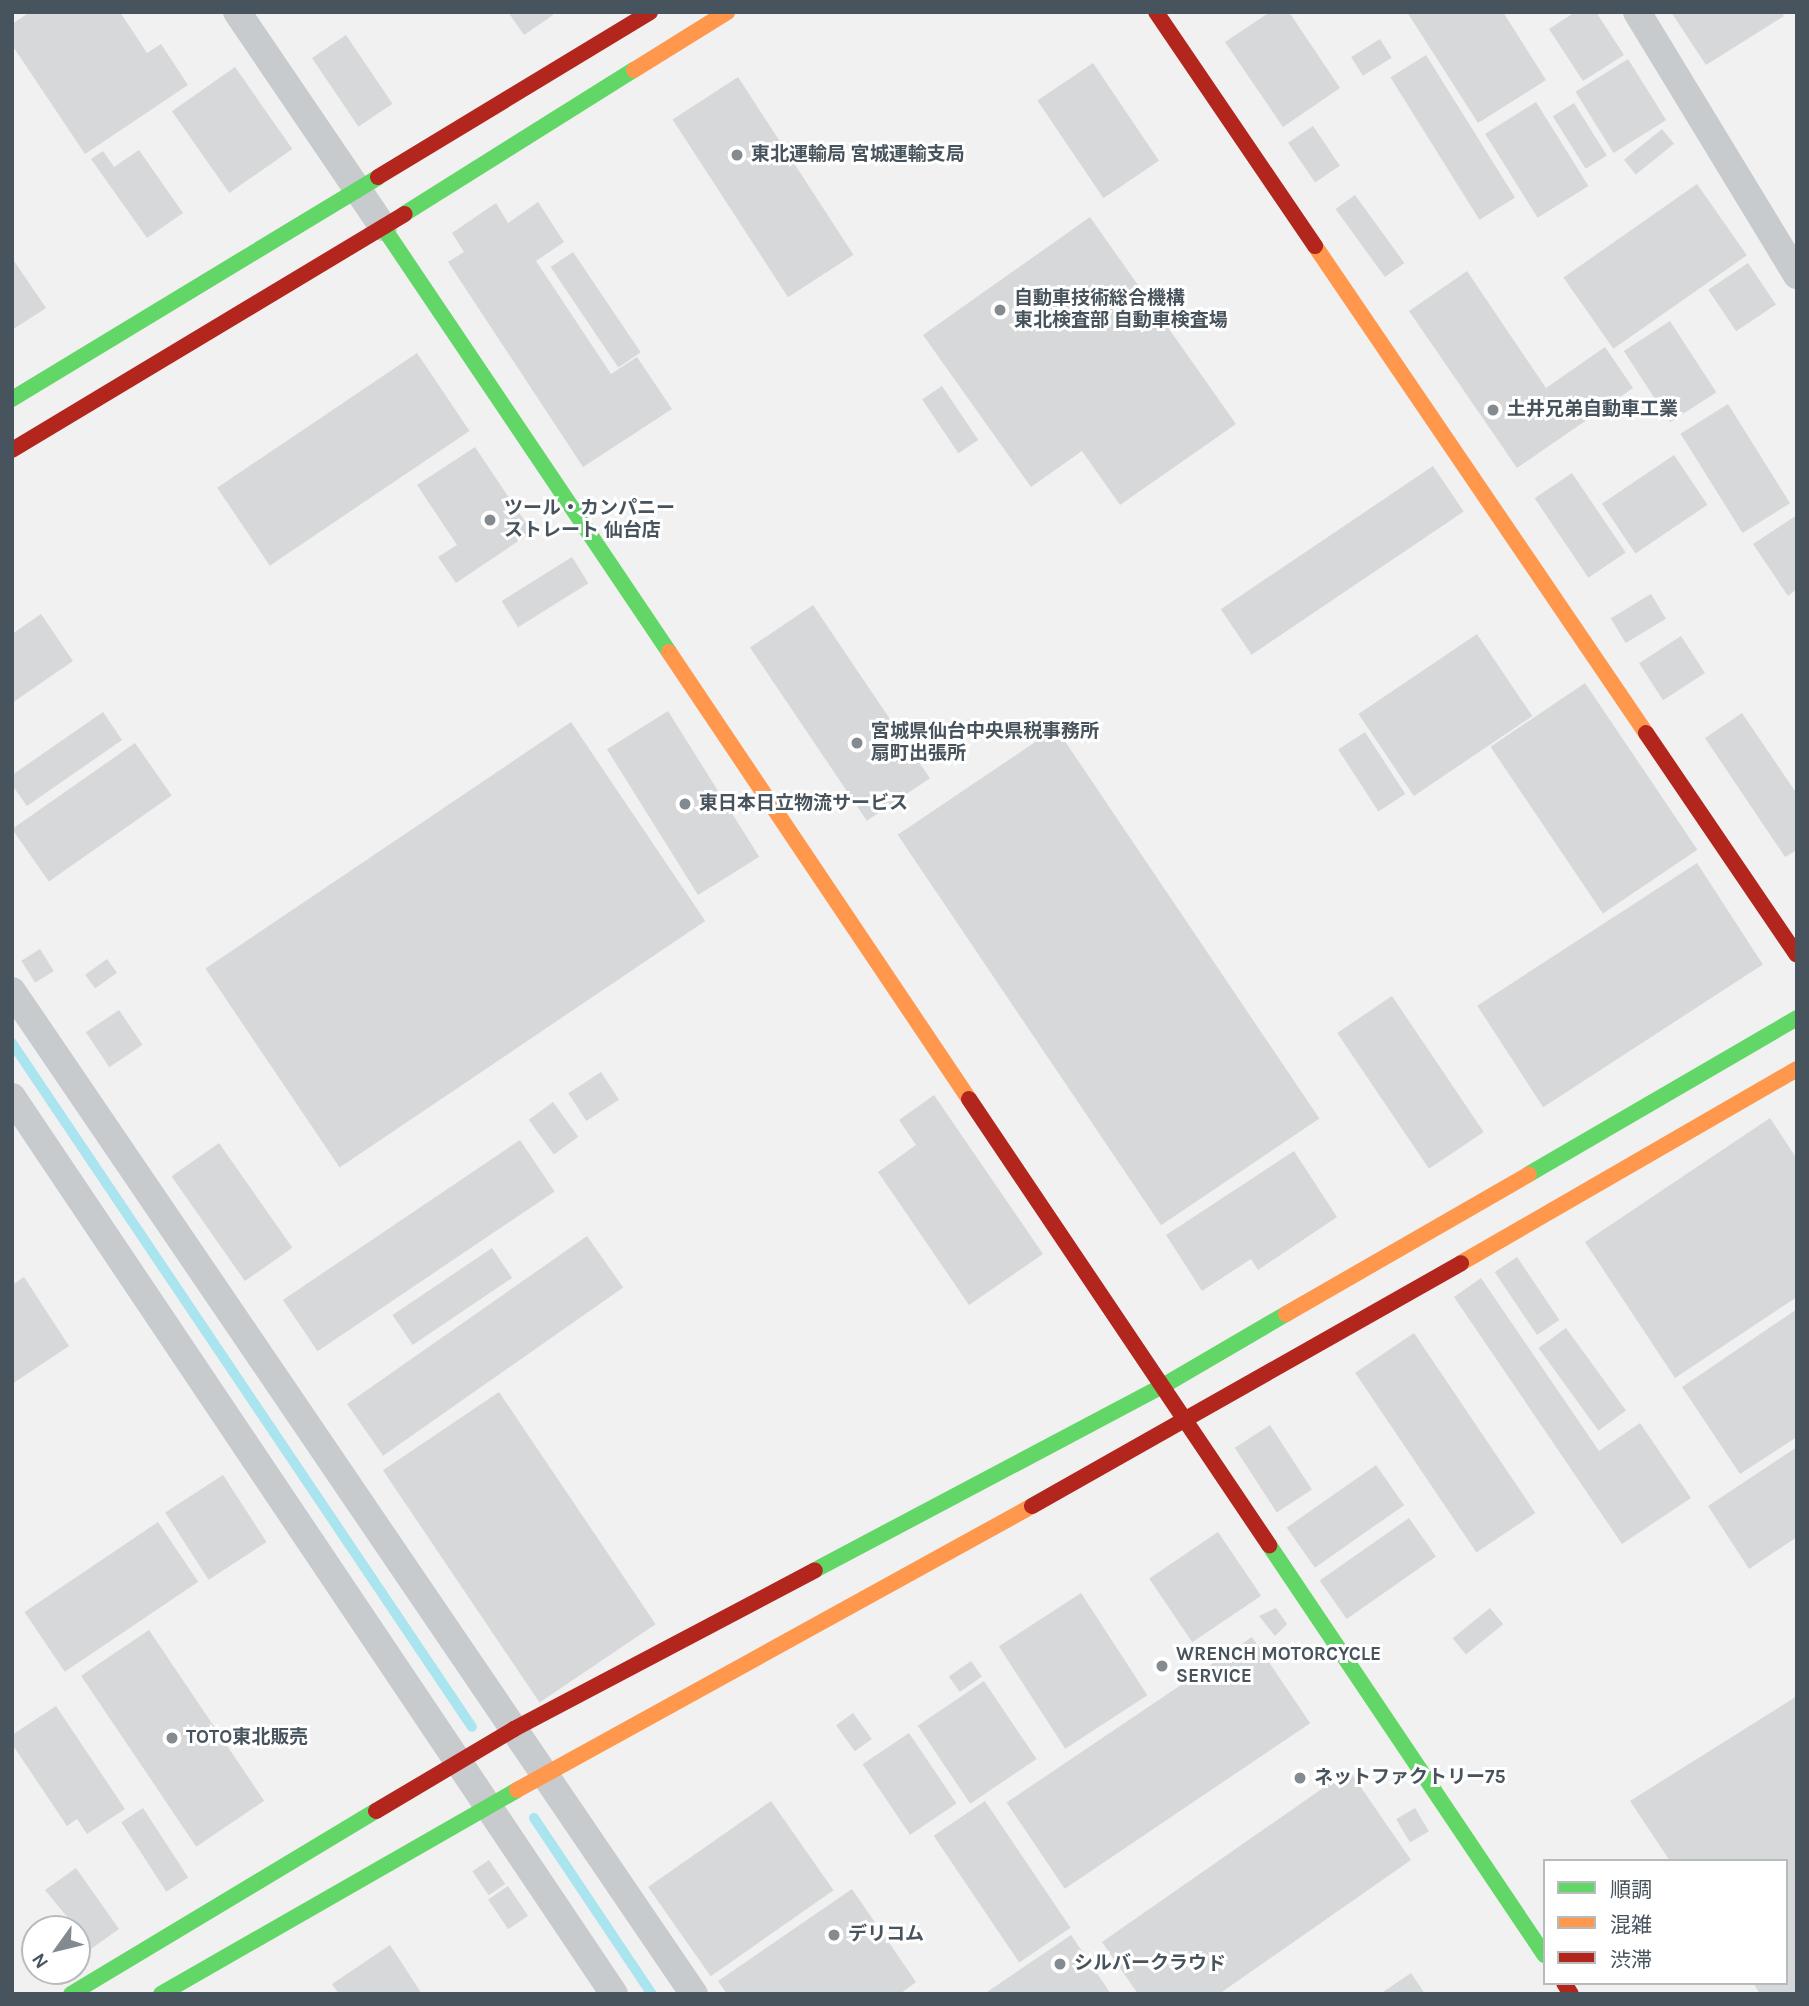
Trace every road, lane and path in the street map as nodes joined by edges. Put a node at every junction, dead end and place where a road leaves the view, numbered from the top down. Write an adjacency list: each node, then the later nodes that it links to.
1 (237, 12): 6 (street)
2 (650, 12): 6 (street)
3 (727, 12): 7 (street)
4 (1156, 12): 11 (street)
5 (1637, 12): 8 (street)
6 (356, 190): 7 (street); 9 (street)
7 (383, 227): 10 (street); 16 (street)
8 (1797, 275)
9 (12, 399)
10 (12, 450)
11 (1797, 955)
12 (12, 991): 18 (street)
13 (1797, 1018): 16 (street)
14 (1797, 1069): 17 (street)
15 (12, 1097): 19 (street)
16 (1161, 1387): 17 (street); 18 (street)
17 (1185, 1422): 20 (street); 22 (street)
18 (514, 1729): 19 (street); 20 (street)
19 (459, 1763): 21 (street); 23 (street)
20 (547, 1773): 21 (street); 26 (street)
21 (488, 1805): 24 (street); 25 (street)
22 (1543, 1952)
23 (71, 1994)
24 (161, 1994)
25 (614, 1994)
26 (694, 1994)

